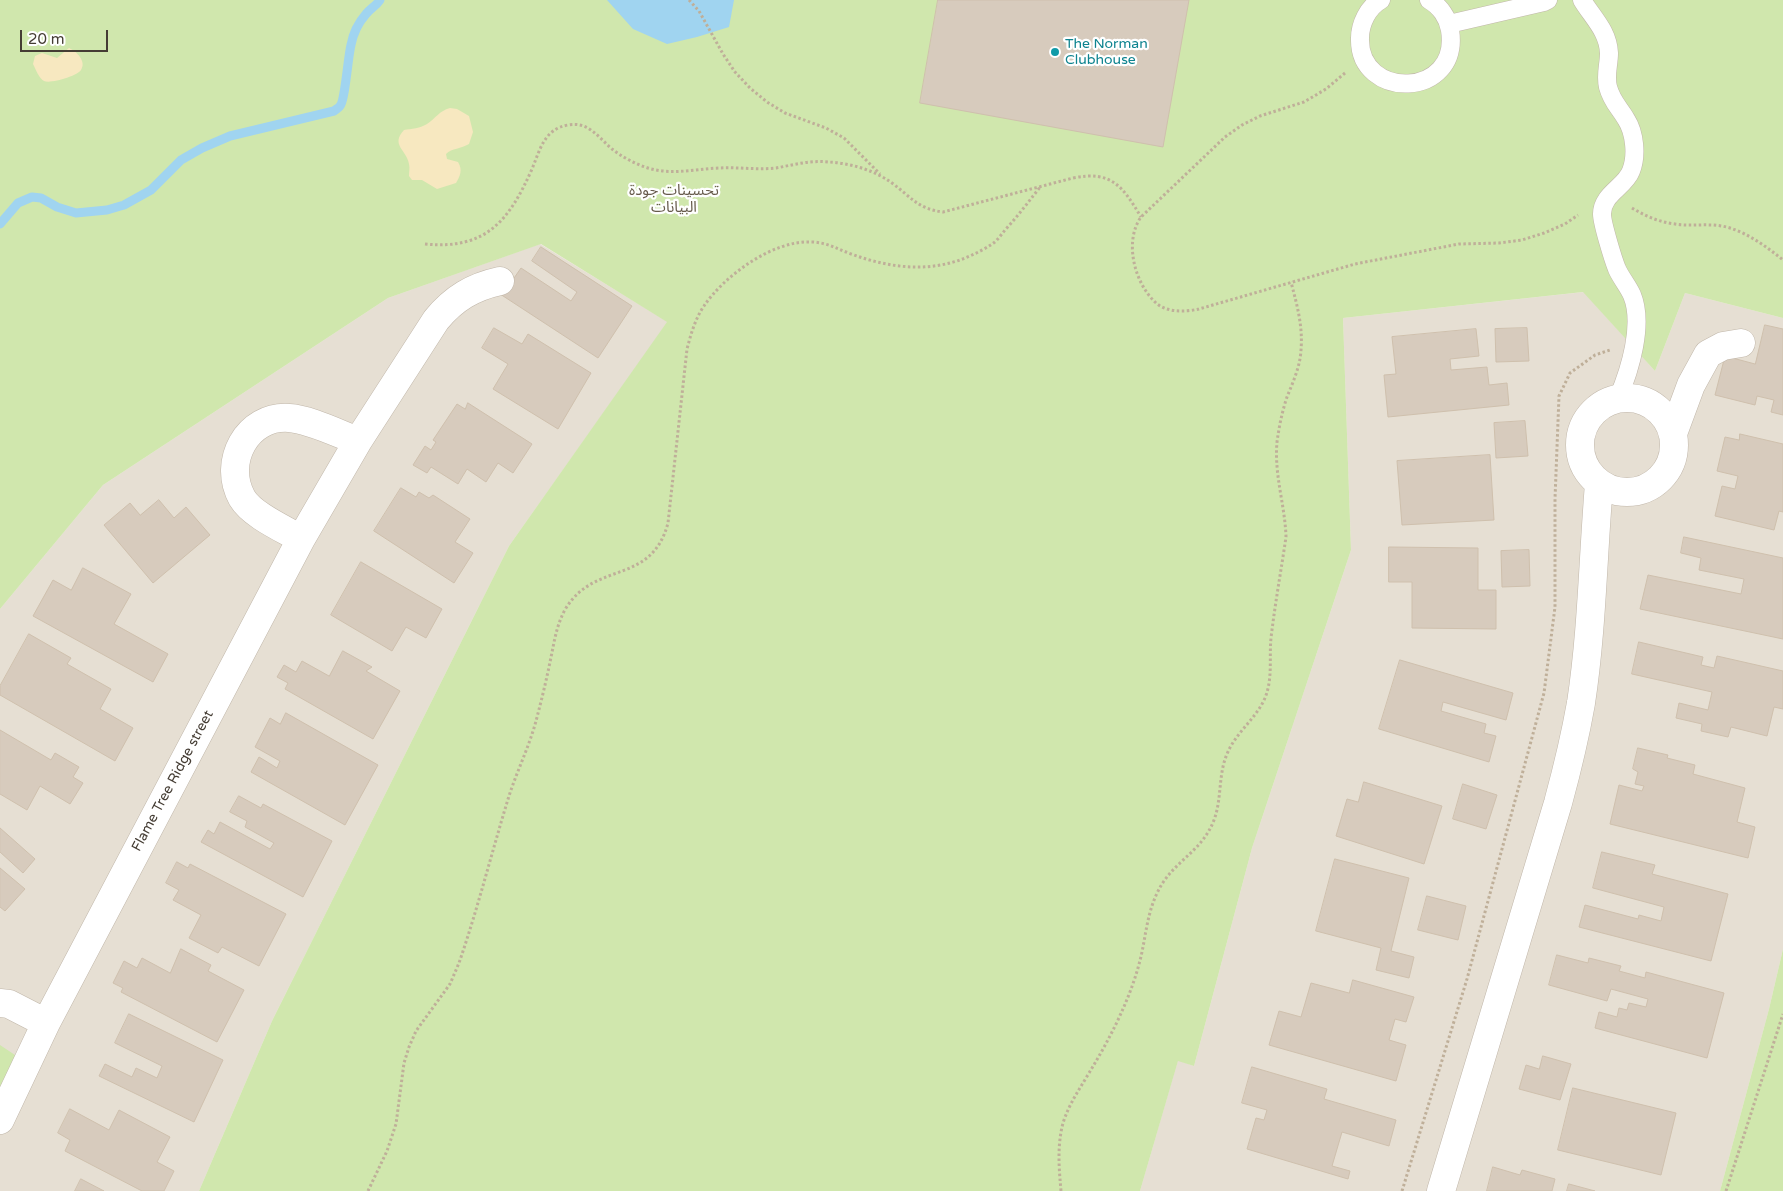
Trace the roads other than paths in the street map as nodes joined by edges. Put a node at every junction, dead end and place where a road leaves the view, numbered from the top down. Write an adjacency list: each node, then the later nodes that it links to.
1 (1381, 0): 5 (lane)
2 (1429, 0): 5 (lane)
3 (1548, 0): 5 (lane)
4 (1582, 0): 8 (lane)
5 (1449, 24)
6 (500, 281): 10 (street, Flame Tree Ridge street)
7 (1741, 344): 9 (street)
8 (1618, 398): 9 (street); 11 (street)
9 (1674, 432): 11 (street)
10 (358, 441): 12 (street, Flame Tree Ridge street); 12 (street)
11 (1599, 484): 16 (street)
12 (301, 539): 14 (street, Flame Tree Ridge street)
13 (0, 1003): 14 (street)
14 (46, 1023): 15 (street, Flame Tree Ridge street)
15 (0, 1120)
16 (1441, 1191)

